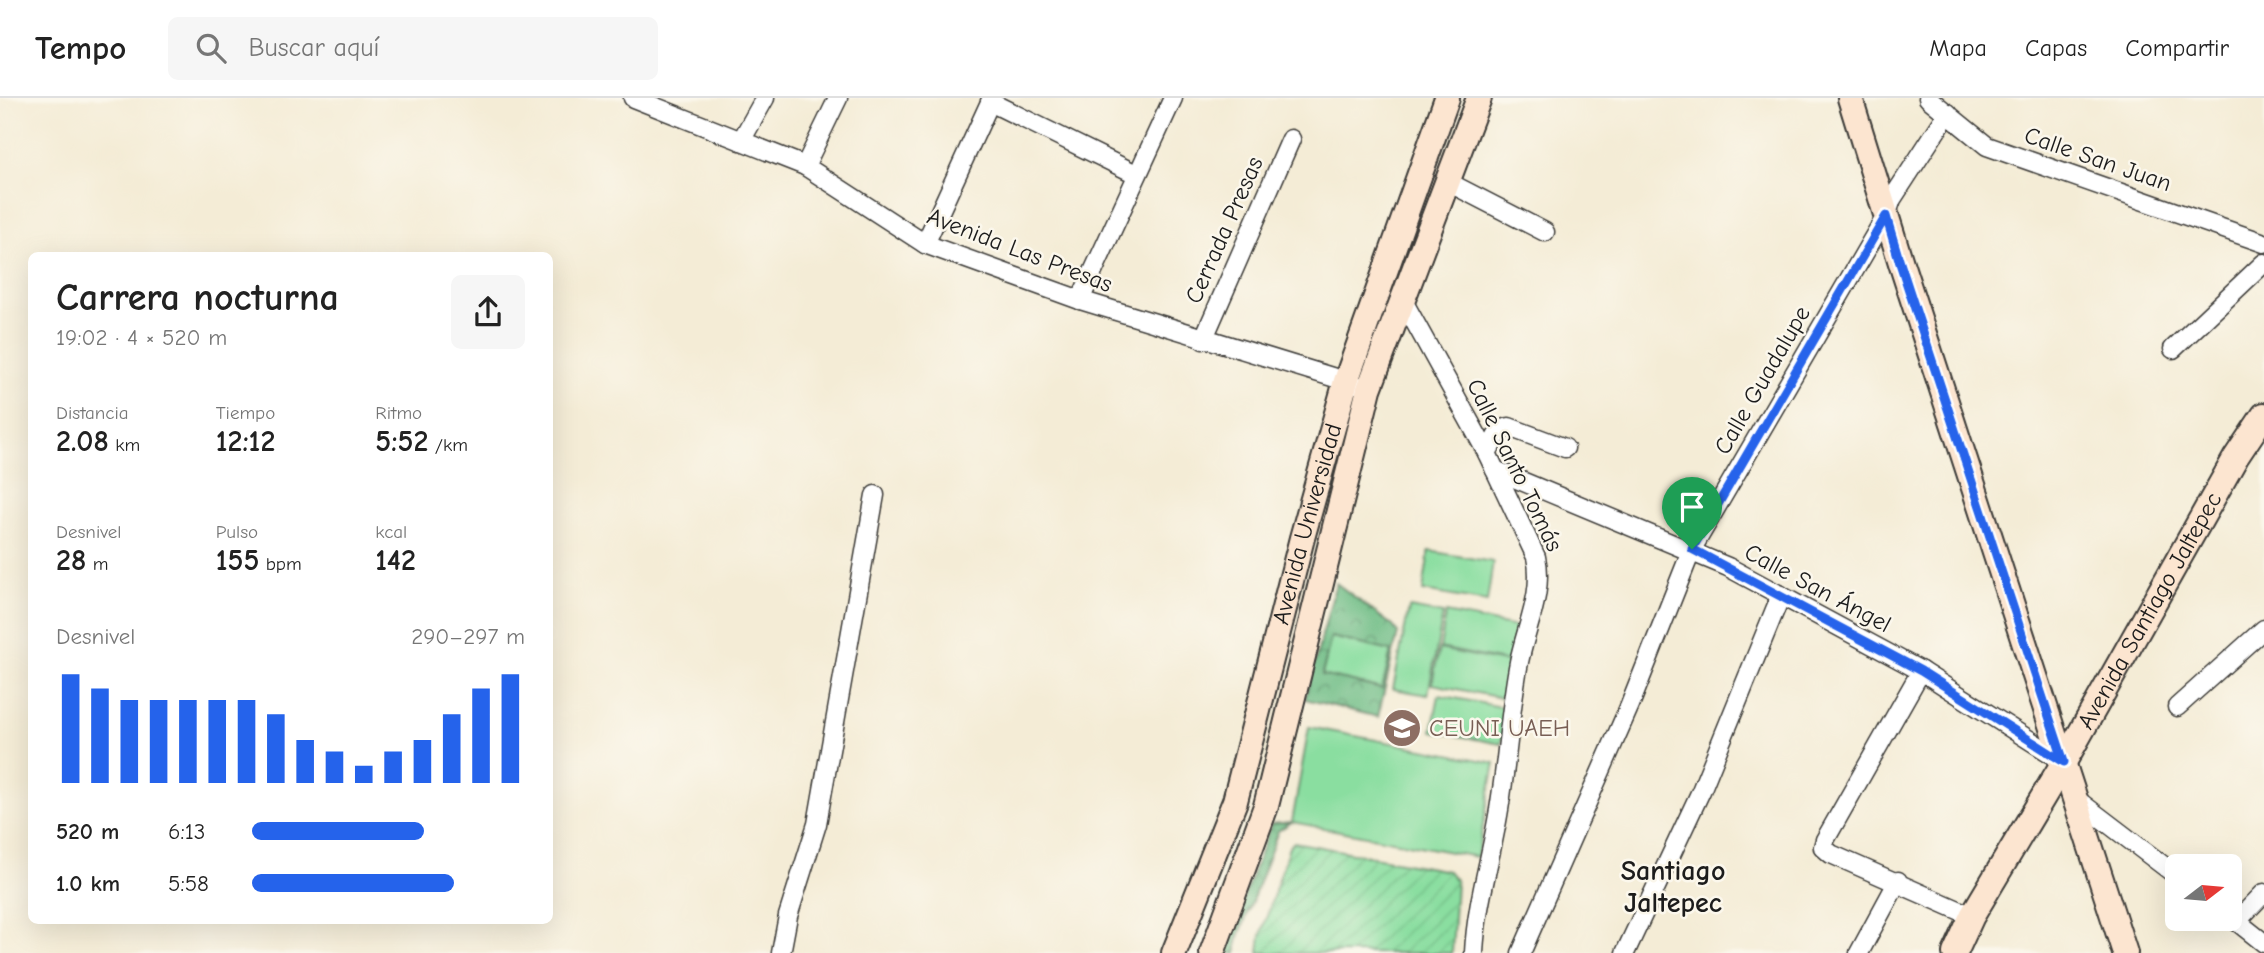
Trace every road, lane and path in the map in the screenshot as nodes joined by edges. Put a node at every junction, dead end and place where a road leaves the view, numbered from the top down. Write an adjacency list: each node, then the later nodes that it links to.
1 (634, 98): 12 (street, Avenida Las Presas)
2 (765, 98): 12 (street)
3 (838, 98): 13 (street)
4 (1173, 98): 14 (street)
5 (1447, 98): 25 (street, Avenida Universidad)
6 (1479, 98): 15 (street, Avenida Universidad)
7 (1850, 98): 16 (street)
8 (1928, 98): 10 (street, Calle San Juan)
9 (991, 100): 14 (street); 19 (street)
10 (1948, 113): 16 (street, Calle Guadalupe); 18 (street, Calle San Juan)
11 (1290, 139): 23 (street, Cerrada Presas)
12 (741, 141): 13 (street, Avenida Las Presas)
13 (805, 166): 19 (street, Avenida Las Presas)
14 (1136, 174): 22 (street)
15 (1446, 181): 17 (street); 21 (street, Avenida Universidad)
16 (1886, 216): 31 (street, Calle Guadalupe); 36 (street)
17 (1545, 232)
18 (2264, 243)
19 (925, 244): 22 (street, Avenida Las Presas)
20 (2264, 263): 24 (street)
21 (1401, 298): 25 (street, Avenida Universidad); 28 (street, Calle Santo Tomás)
22 (1080, 300): 23 (street, Avenida Las Presas)
23 (1203, 340): 25 (street, Avenida Las Presas)
24 (2173, 349)
25 (1357, 385): 46 (street, Avenida Universidad); 47 (street, Avenida Universidad)
26 (2264, 415): 36 (street, Avenida Santiago Jaltepec)
27 (1565, 448): 28 (street)
28 (1487, 453): 29 (street, Calle Santo Tomás)
29 (1495, 470): 31 (street, Calle San Ángel); 48 (street, Calle Santo Tomás)
30 (875, 495): 45 (street)
31 (1692, 549): 32 (street, Calle San Ángel); 49 (street, Calle Guadalupe)
32 (1782, 595): 34 (street, Calle San Ángel); 50 (street)
33 (2264, 629): 35 (street)
34 (1921, 671): 36 (street, Calle San Ángel); 39 (street)
35 (2177, 707)
36 (2064, 762): 37 (street); 42 (street, Avenida Santiago Jaltepec)
37 (2076, 799): 38 (street); 53 (street)
38 (2165, 867)
39 (1898, 881): 42 (street); 51 (street)
40 (2264, 893): 41 (street)
41 (2242, 911)
42 (1972, 916): 52 (street, Avenida Santiago Jaltepec)
43 (2242, 925): 44 (street)
44 (2264, 943)
45 (781, 953)
46 (1174, 953)
47 (1212, 953)
48 (1474, 953)
49 (1521, 953)
50 (1625, 953)
51 (1859, 953)
52 (1955, 953)
53 (2125, 953)

